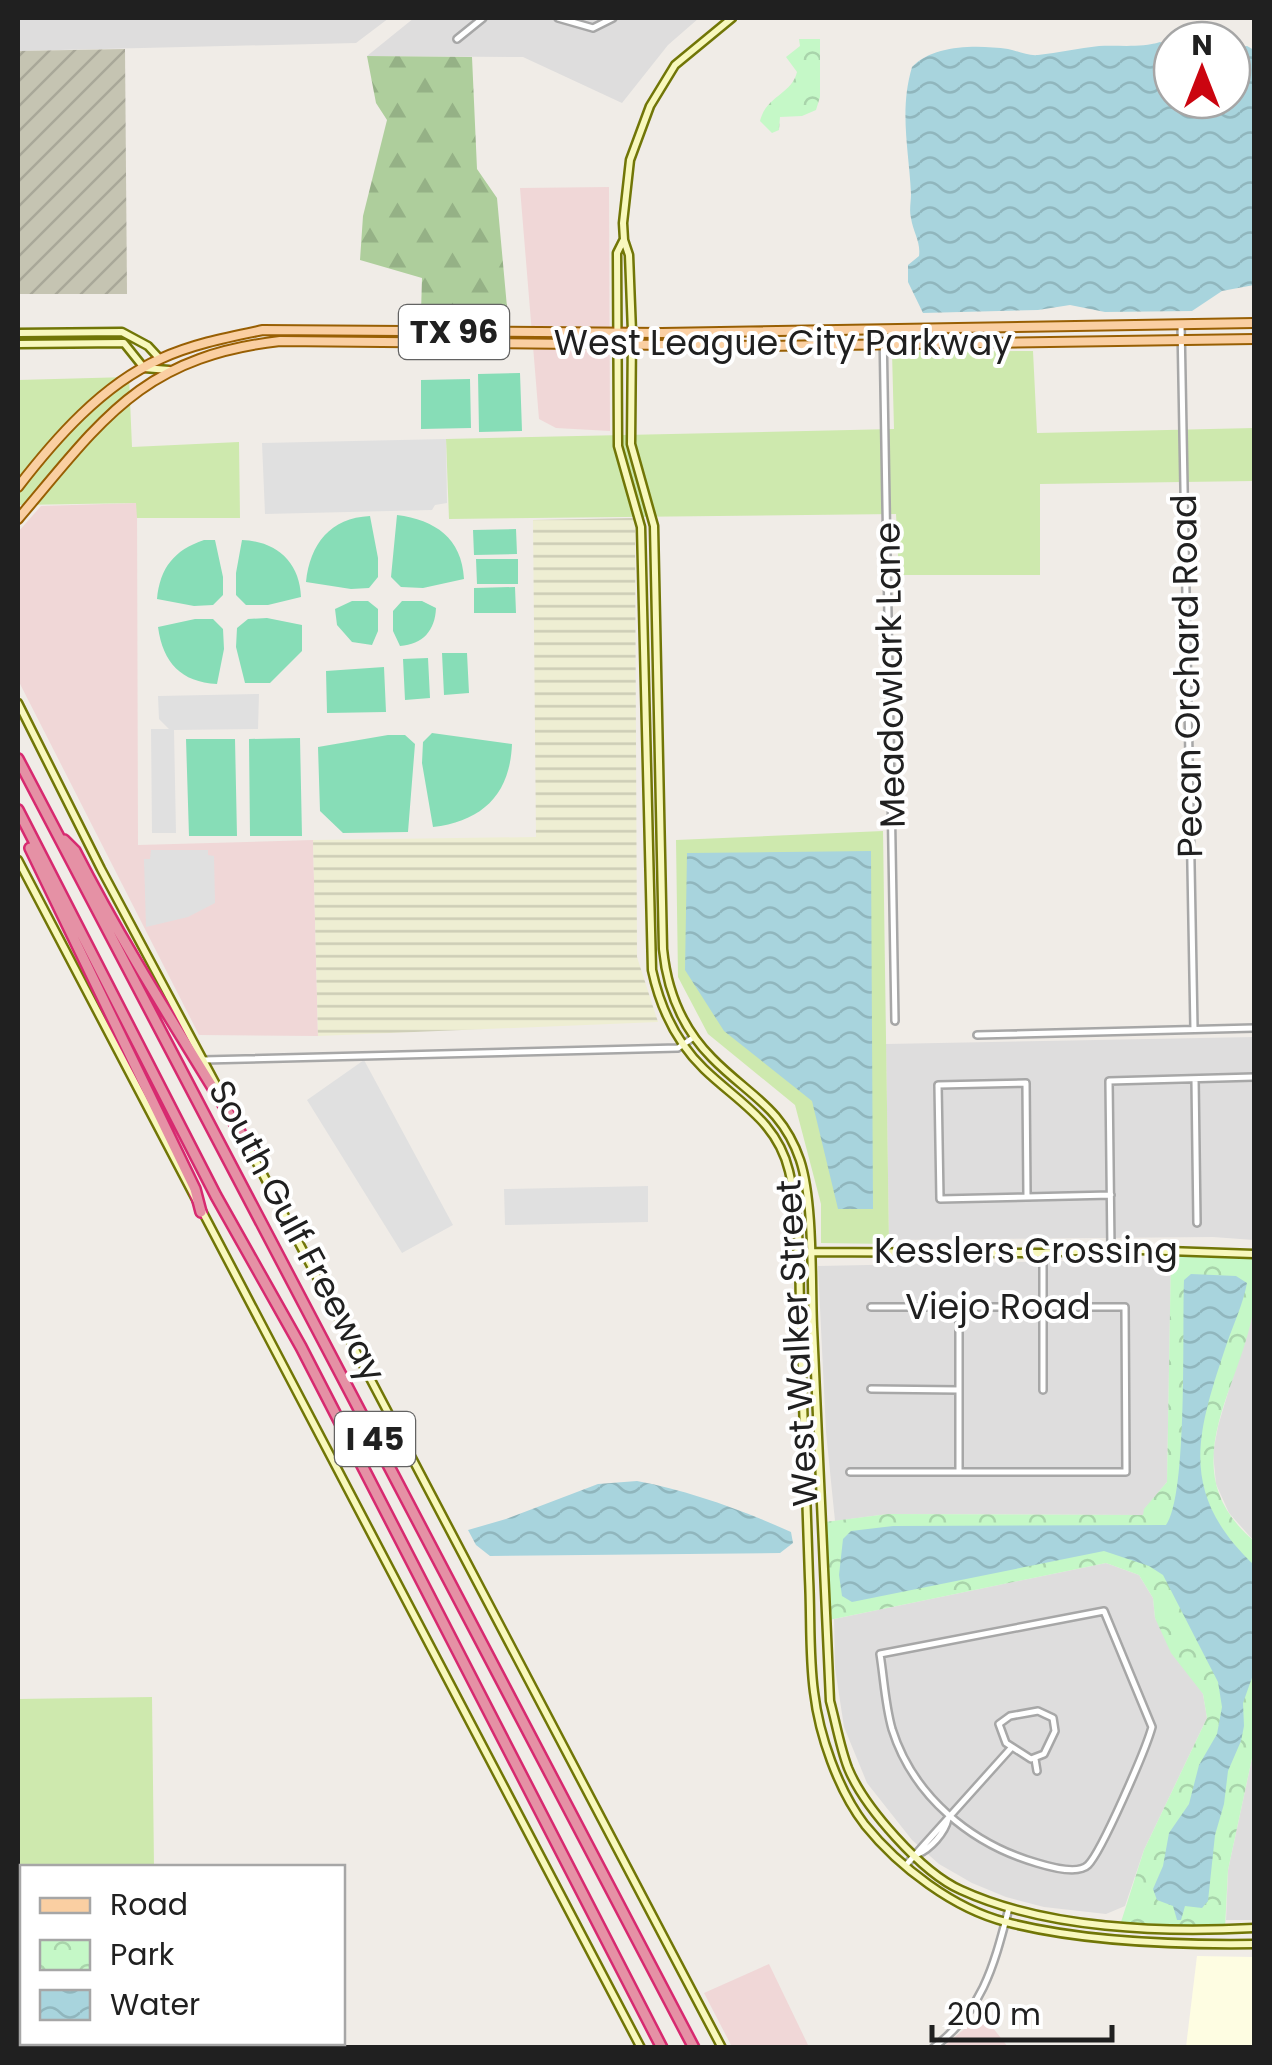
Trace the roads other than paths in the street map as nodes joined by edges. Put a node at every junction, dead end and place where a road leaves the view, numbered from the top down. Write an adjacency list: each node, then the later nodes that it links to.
1 (484, 18): 5 (street)
2 (558, 18): 3 (street)
3 (614, 18)
4 (732, 18): 6 (street, West Walker Street)
5 (457, 39)
6 (624, 240): 10 (street, West Walker Street); 11 (street, West Walker Street)
7 (1254, 323): 8 (main road, West League City Parkway / TX 96)
8 (1181, 324): 9 (main road, West League City Parkway / TX 96); 14 (street, Pecan Orchard Road)
9 (883, 329): 11 (main road, West League City Parkway / TX 96); 18 (street, Meadowlark Lane)
10 (618, 332): 11 (main road, West League City Parkway / TX 96); 16 (street, West Walker Street); 20 (main road, West League City Parkway / TX 96)
11 (632, 332): 17 (street, West Walker Street)
12 (18, 333): 20 (street)
13 (1254, 339): 14 (main road, West League City Parkway / TX 96)
14 (1181, 340): 18 (main road, West League City Parkway / TX 96); 34 (street, Pecan Orchard Road)
15 (18, 344): 19 (street)
16 (618, 344): 17 (main road, West League City Parkway / TX 96); 22 (main road, West League City Parkway / TX 96); 37 (street, West Walker Street)
17 (632, 344): 18 (main road, West League City Parkway / TX 96); 36 (street, West Walker Street)
18 (884, 344): 32 (street, Meadowlark Lane)
19 (135, 354): 21 (street); 23 (street)
20 (160, 359): 21 (main road, West League City Parkway / TX 96)
21 (144, 368): 22 (street); 23 (main road, West League City Parkway / TX 96)
22 (169, 370): 25 (main road, West League City Parkway / TX 96)
23 (129, 377): 24 (main road, West League City Parkway / TX 96)
24 (18, 488)
25 (18, 519)
26 (18, 703): 38 (street)
27 (18, 759): 30 (highway, South Gulf Freeway / I 45)
28 (18, 810): 76 (highway, South Gulf Freeway / I 45)
29 (18, 823): 44 (highway)
30 (56, 830): 41 (highway); 77 (highway, South Gulf Freeway / I 45)
31 (18, 860): 44 (street)
32 (895, 1021)
33 (1254, 1028): 34 (street)
34 (1194, 1029): 35 (street)
35 (977, 1035)
36 (694, 1038): 37 (street); 48 (street, West Walker Street)
37 (683, 1045): 38 (street); 47 (street, West Walker Street)
38 (203, 1060): 41 (street)
39 (1254, 1077): 40 (street)
40 (1195, 1078): 42 (street); 45 (street)
41 (248, 1147): 78 (street)
42 (1111, 1195): 43 (street); 46 (street)
43 (1027, 1196): 43 (street)
44 (200, 1212): 75 (street)
45 (1198, 1222)
46 (1110, 1248): 49 (street, Kesslers Crossing); 50 (street, Kesslers Crossing)
47 (797, 1252): 48 (street, Kesslers Crossing); 58 (street, West Walker Street)
48 (810, 1252): 49 (street, Kesslers Crossing); 57 (street, West Walker Street)
49 (1043, 1253): 51 (street)
50 (1254, 1254)
51 (1043, 1306): 53 (street, Viejo Road); 56 (street); 60 (street, Viejo Road)
52 (871, 1307): 53 (street, Viejo Road)
53 (959, 1307): 55 (street)
54 (871, 1390): 55 (street)
55 (959, 1390): 60 (street)
56 (1043, 1390)
57 (817, 1416): 58 (street); 62 (street, West Walker Street)
58 (803, 1417): 61 (street, West Walker Street)
59 (850, 1472): 60 (street)
60 (959, 1472)
61 (814, 1693): 62 (street); 70 (street, West Walker Street)
62 (830, 1701): 69 (street, West Walker Street)
63 (990, 1722): 64 (street)
64 (999, 1724): 65 (street); 66 (street)
65 (1012, 1747): 66 (street); 68 (street)
66 (1036, 1759): 67 (street)
67 (1037, 1771)
68 (949, 1818): 68 (street); 69 (street)
69 (915, 1856): 70 (street); 71 (street, West Walker Street)
70 (906, 1865): 72 (street, West Walker Street)
71 (1009, 1908): 72 (street); 73 (street, West Walker Street)
72 (1005, 1922): 74 (street, West Walker Street); 79 (street)
73 (1254, 1928)
74 (1254, 1944)
75 (641, 2048)
76 (662, 2048)
77 (694, 2048)
78 (722, 2048)
79 (933, 2048)

